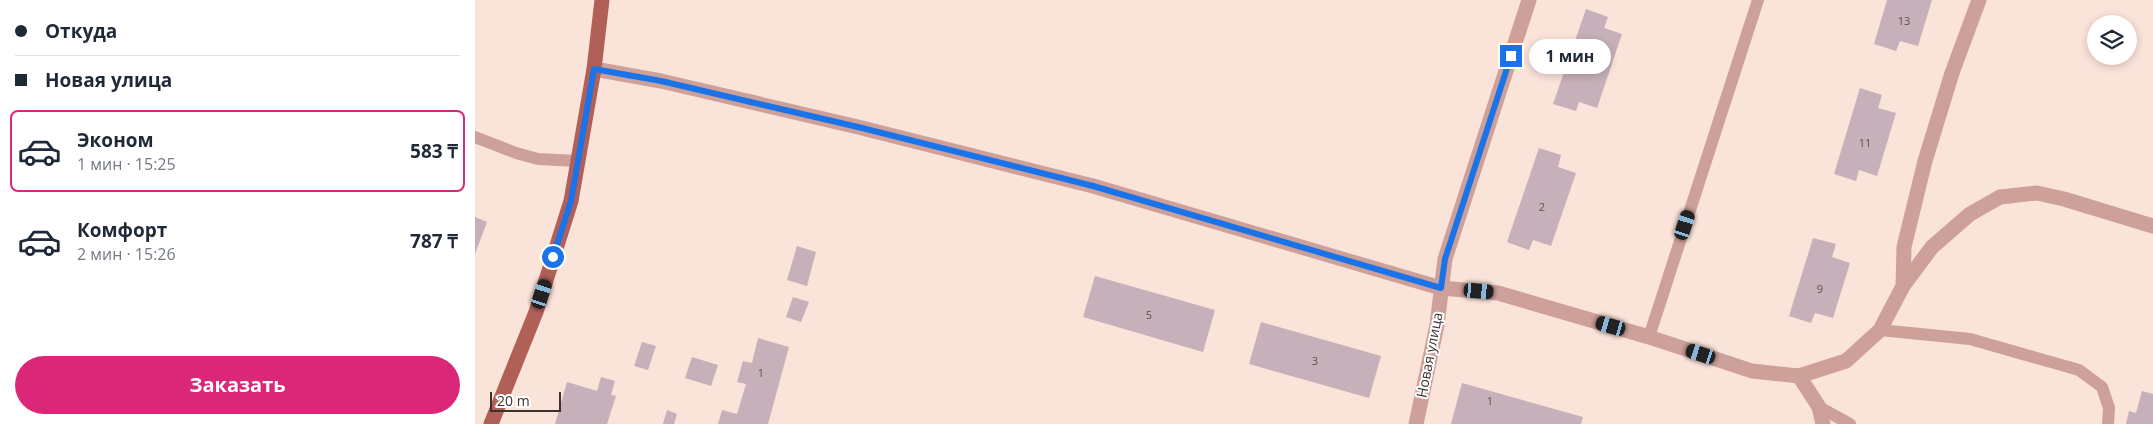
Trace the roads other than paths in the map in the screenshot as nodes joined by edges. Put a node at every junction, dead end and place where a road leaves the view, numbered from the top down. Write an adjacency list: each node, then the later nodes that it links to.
1 (602, 0): 5 (main road)
2 (1529, 0): 10 (street, Новая улица)
3 (1758, 0): 12 (lane)
4 (1979, 0): 9 (street)
5 (594, 69): 7 (main road); 10 (street)
6 (475, 137): 7 (lane)
7 (578, 161): 15 (main road)
8 (2153, 226): 9 (street)
9 (1903, 286): 11 (street)
10 (1441, 288): 12 (street); 16 (street, Новая улица)
11 (1880, 330): 13 (street); 19 (lane)
12 (1649, 337): 13 (street)
13 (1799, 376): 14 (street)
14 (1819, 407): 17 (street); 18 (lane)
15 (491, 424)
16 (1415, 424)
17 (1823, 424)
18 (1850, 424)
19 (2108, 424)

